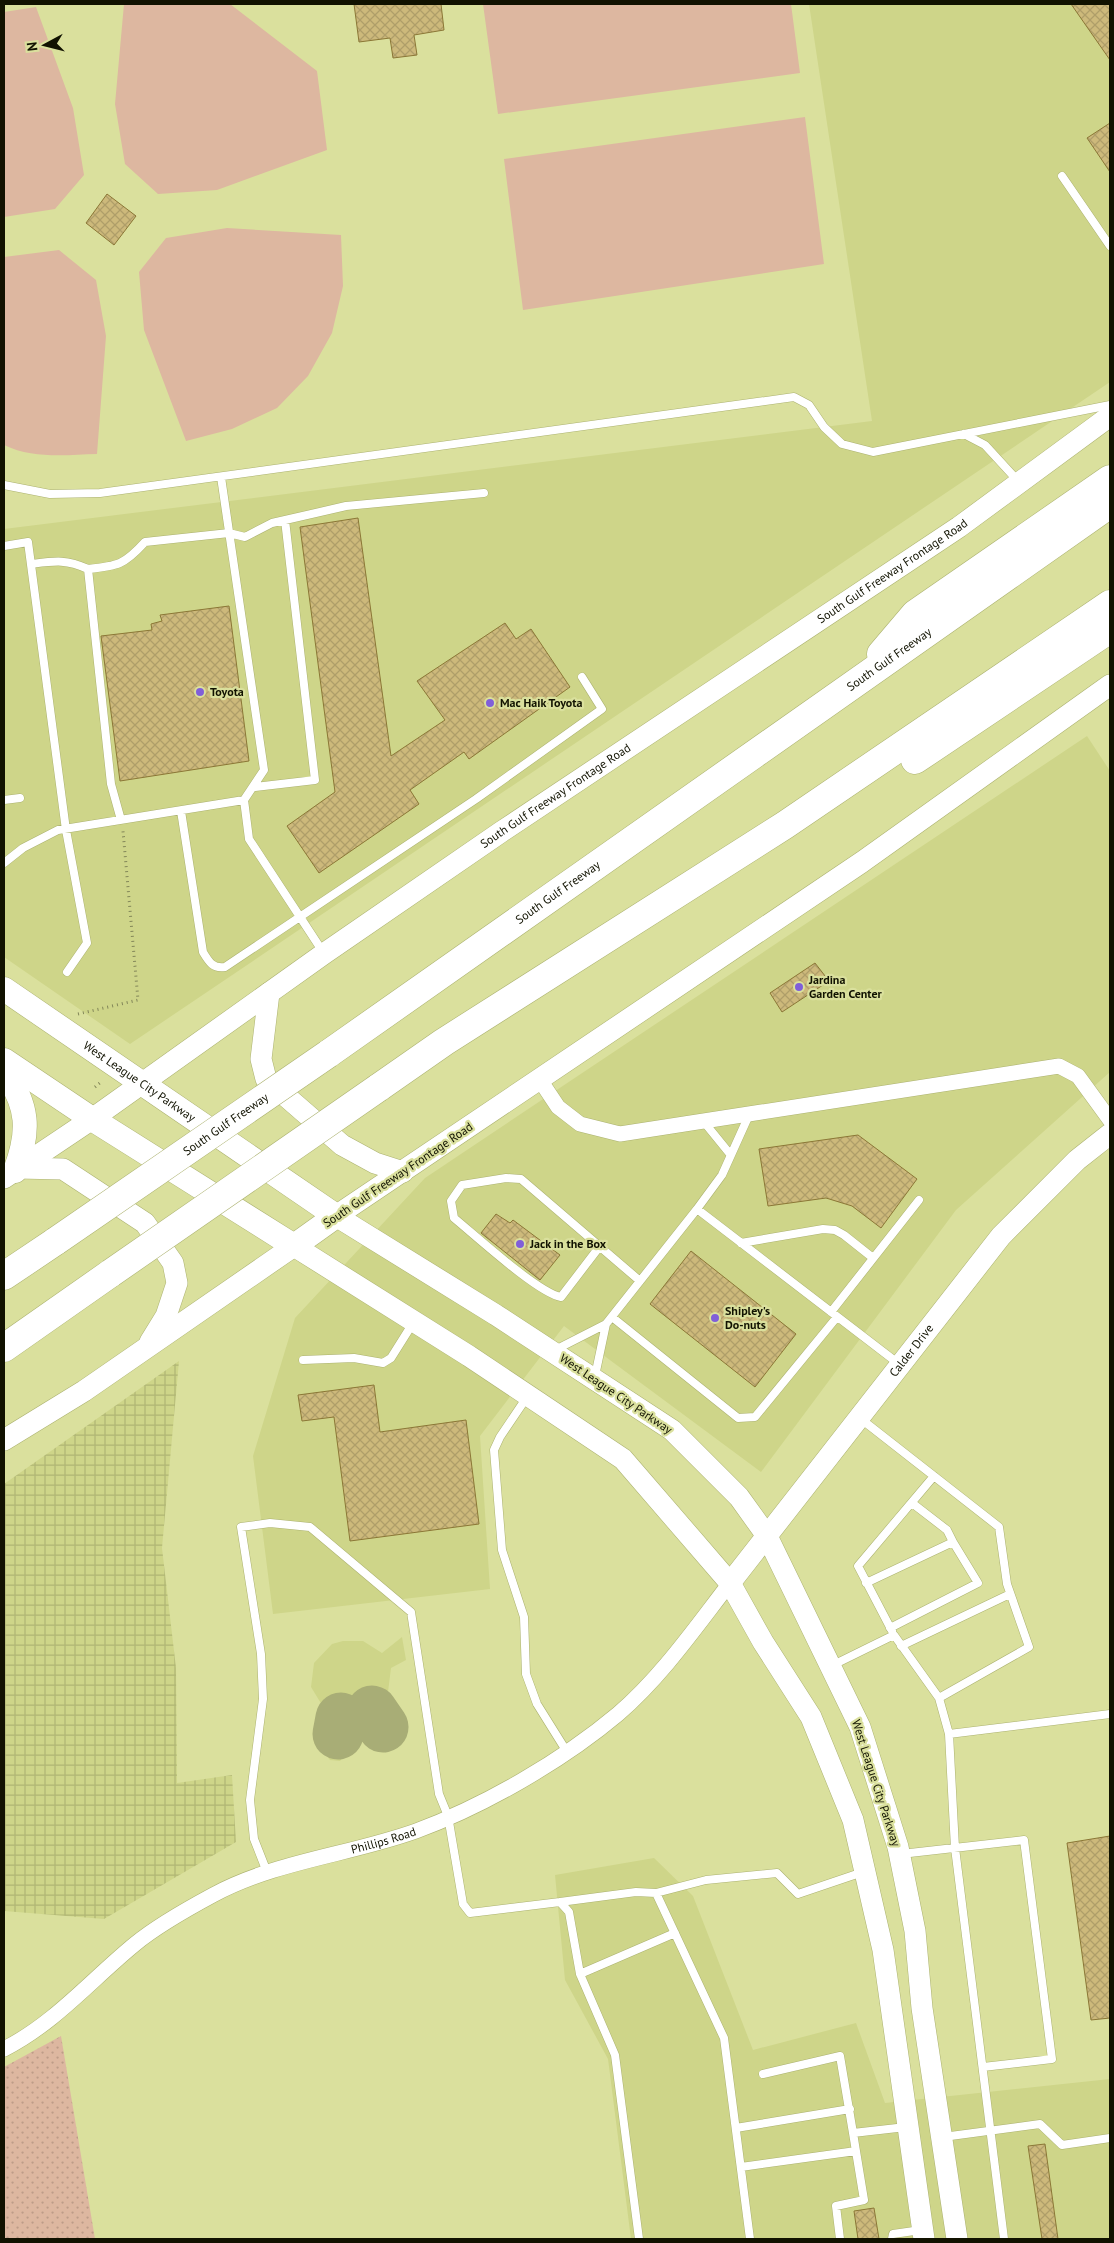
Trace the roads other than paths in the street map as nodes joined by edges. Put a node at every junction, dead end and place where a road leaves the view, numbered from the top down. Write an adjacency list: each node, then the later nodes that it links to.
1 (1062, 176): 2 (lane)
2 (1110, 246)
3 (1110, 406): 5 (lane)
4 (1110, 416): 8 (main road, South Gulf Freeway Frontage Road)
5 (964, 434): 6 (lane); 8 (lane)
6 (221, 477): 9 (lane); 13 (lane)
7 (1110, 479): 20 (highway)
8 (1020, 482): 32 (main road, South Gulf Freeway Frontage Road)
9 (4, 485)
10 (484, 493): 12 (lane)
11 (1110, 504): 20 (highway, South Gulf Freeway)
12 (285, 520): 13 (lane); 22 (lane)
13 (229, 533): 16 (lane); 22 (lane)
14 (4, 546): 15 (lane)
15 (31, 564): 16 (lane); 28 (lane)
16 (88, 569): 27 (lane)
17 (1110, 604): 30 (highway)
18 (1110, 630): 30 (highway)
19 (582, 677): 31 (lane)
20 (858, 682): 55 (highway, South Gulf Freeway, bridge)
21 (1110, 685): 38 (main road, South Gulf Freeway Frontage Road)
22 (254, 787): 25 (lane)
23 (20, 798): 24 (lane)
24 (4, 800)
25 (244, 800): 26 (lane); 31 (lane)
26 (181, 811): 27 (lane); 31 (lane)
27 (122, 820): 28 (lane)
28 (66, 830): 29 (lane); 33 (lane)
29 (4, 864)
30 (689, 886): 61 (highway, bridge)
31 (300, 916): 32 (lane)
32 (324, 953): 35 (main road, South Gulf Freeway Frontage Road)
33 (67, 972)
34 (4, 989): 39 (main road, West League City Parkway)
35 (269, 993): 39 (main road, South Gulf Freeway Frontage Road); 47 (main road)
36 (4, 1060): 41 (main road)
37 (4, 1072): 46 (main road)
38 (540, 1080): 43 (street); 47 (main road, South Gulf Freeway Frontage Road)
39 (142, 1084): 41 (main road, South Gulf Freeway Frontage Road); 50 (main road, West League City Parkway)
40 (749, 1115): 42 (street); 43 (street); 45 (lane)
41 (92, 1120): 46 (main road, South Gulf Freeway Frontage Road); 52 (main road)
42 (1110, 1120)
43 (704, 1122): 45 (lane)
44 (1110, 1134): 65 (main road, Calder Drive)
45 (730, 1154): 49 (lane)
46 (12, 1172): 62 (main road)
47 (403, 1172): 50 (main road, South Gulf Freeway Frontage Road)
48 (919, 1200): 54 (lane)
49 (697, 1209): 51 (lane); 56 (lane)
50 (336, 1216): 52 (main road, South Gulf Freeway Frontage Road); 63 (main road, West League City Parkway)
51 (741, 1243): 54 (lane); 57 (lane)
52 (294, 1246): 59 (main road); 62 (main road, South Gulf Freeway Frontage Road)
53 (600, 1246): 53 (lane); 56 (lane)
54 (873, 1258): 57 (lane)
55 (4, 1276)
56 (640, 1281): 58 (lane)
57 (834, 1315): 58 (lane); 65 (lane)
58 (612, 1316): 60 (lane)
59 (414, 1321): 64 (lane); 67 (main road)
60 (606, 1324): 63 (lane); 66 (lane)
61 (4, 1348)
62 (146, 1348): 69 (main road, South Gulf Freeway Frontage Road)
63 (552, 1351): 66 (main road, West League City Parkway)
64 (303, 1360)
65 (900, 1366): 68 (main road, Calder Drive)
66 (595, 1380): 72 (main road, West League City Parkway)
67 (528, 1396): 74 (main road); 84 (lane)
68 (859, 1418): 70 (lane); 72 (main road, Calder Drive)
69 (4, 1440)
70 (934, 1476): 71 (lane); 76 (lane)
71 (912, 1502): 73 (lane); 75 (lane)
72 (767, 1536): 74 (main road, Calder Drive); 80 (main road, West League City Parkway)
73 (953, 1542): 75 (lane); 77 (lane)
74 (730, 1583): 84 (street, Phillips Road); 88 (main road)
75 (866, 1583): 77 (lane)
76 (1010, 1594): 79 (lane); 81 (lane)
77 (890, 1628): 78 (lane)
78 (894, 1635): 79 (lane); 80 (lane)
79 (901, 1646): 81 (lane)
80 (831, 1666): 87 (main road, West League City Parkway)
81 (939, 1698): 83 (lane)
82 (1110, 1714): 83 (lane)
83 (949, 1734): 86 (lane)
84 (567, 1752): 85 (street, Phillips Road)
85 (448, 1816): 89 (street, Phillips Road); 89 (lane); 91 (lane)
86 (955, 1848): 87 (lane); 95 (lane); 95 (lane)
87 (899, 1854): 102 (main road, West League City Parkway)
88 (865, 1871): 90 (lane); 98 (main road)
89 (267, 1872): 94 (street, Phillips Road)
90 (656, 1893): 91 (lane); 92 (lane)
91 (560, 1902): 93 (lane)
92 (675, 1933): 93 (lane); 99 (lane)
93 (580, 1974): 107 (lane)
94 (4, 2049)
95 (983, 2067): 100 (lane)
96 (764, 2074): 97 (lane)
97 (850, 2109): 99 (lane); 101 (lane)
98 (908, 2126): 101 (lane); 106 (main road)
99 (736, 2128): 105 (lane)
100 (991, 2130): 102 (lane); 103 (lane); 112 (lane)
101 (853, 2133): 104 (lane)
102 (942, 2137): 111 (main road, West League City Parkway)
103 (1110, 2138)
104 (856, 2151): 105 (lane); 109 (lane)
105 (741, 2167): 108 (lane)
106 (923, 2234): 110 (lane)
107 (639, 2239)
108 (750, 2239)
109 (840, 2239)
110 (892, 2239)
111 (957, 2239)
112 (1004, 2239)

